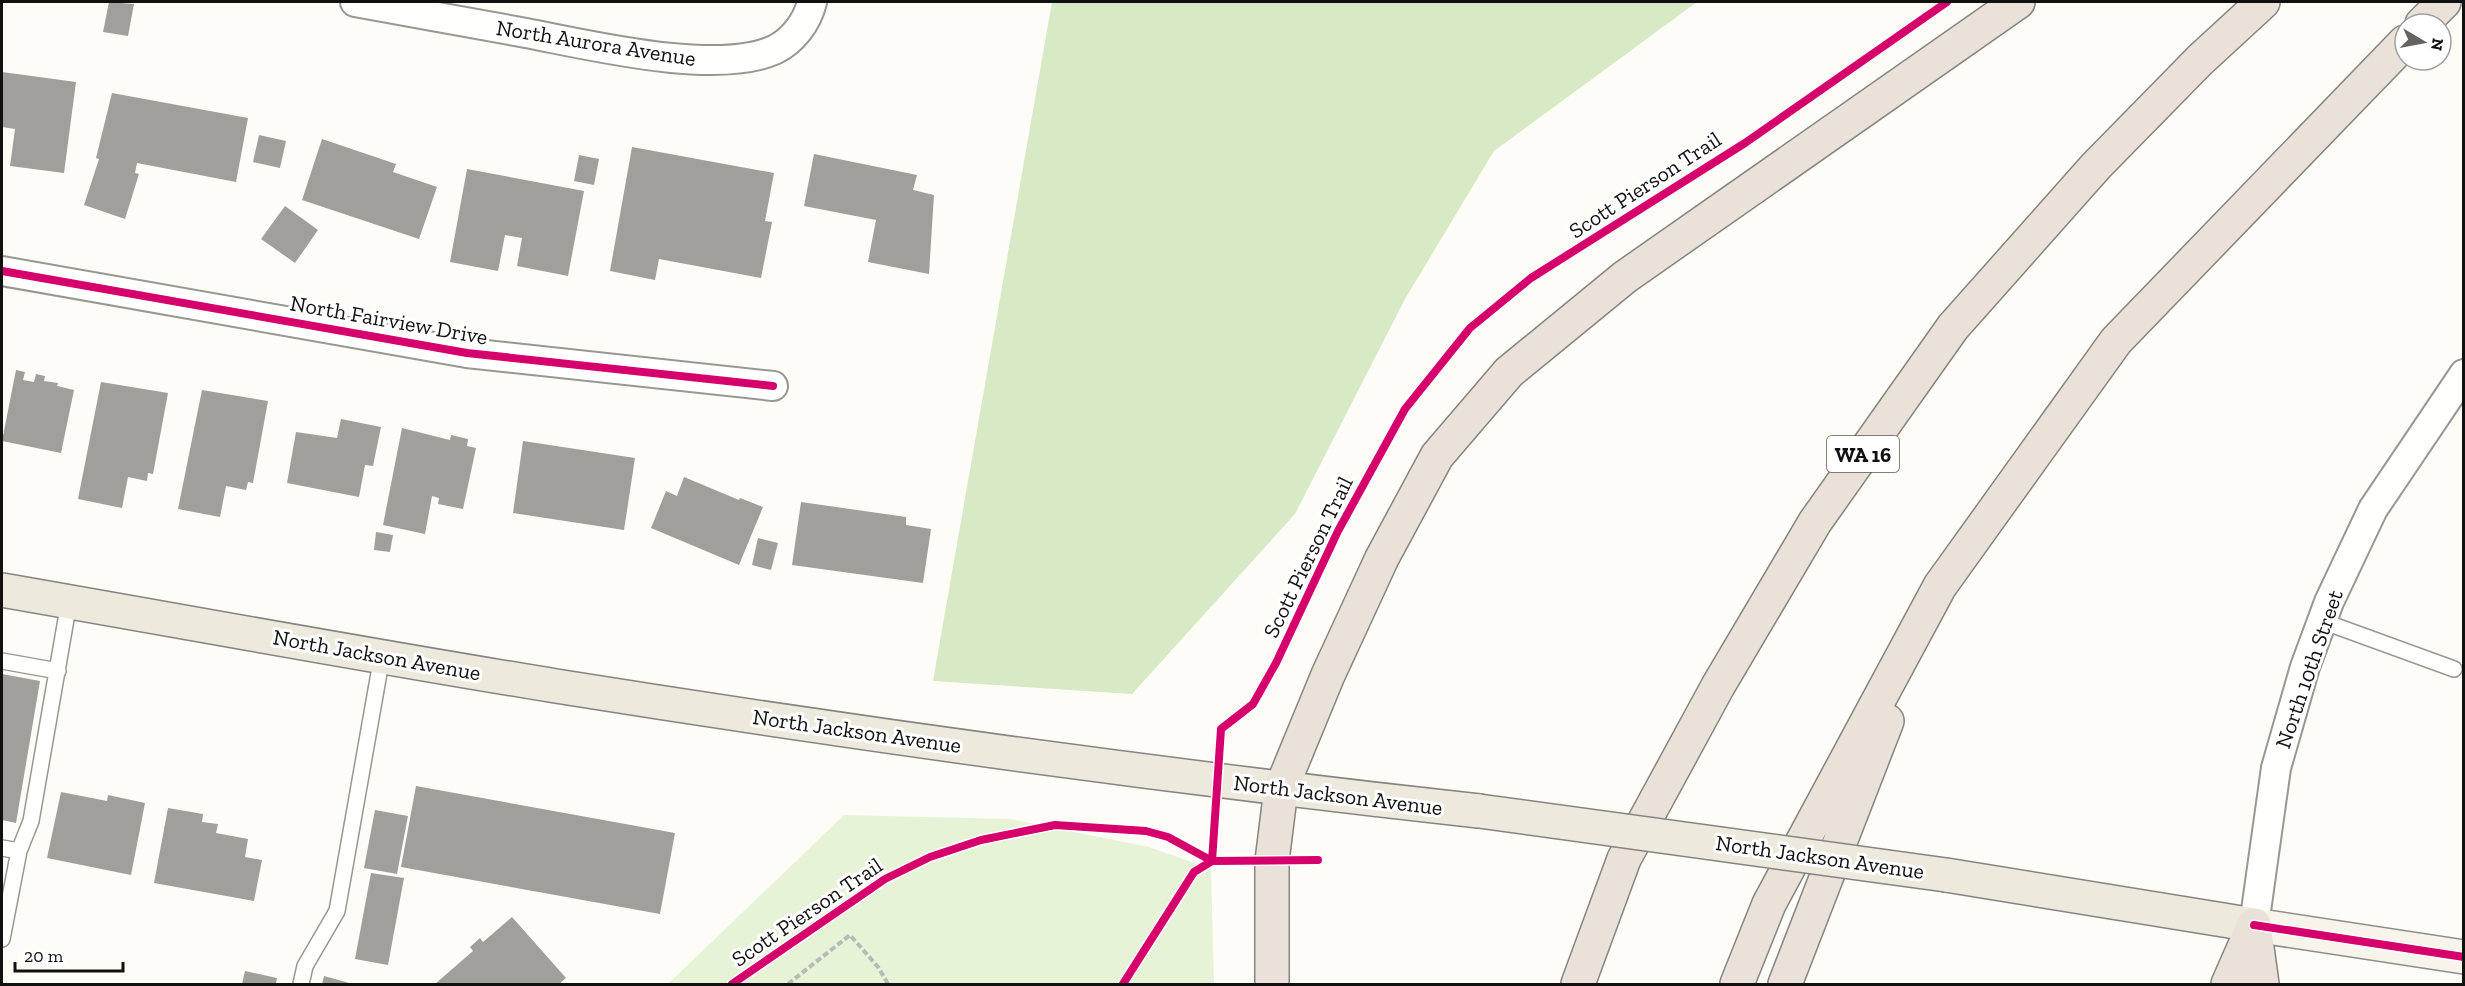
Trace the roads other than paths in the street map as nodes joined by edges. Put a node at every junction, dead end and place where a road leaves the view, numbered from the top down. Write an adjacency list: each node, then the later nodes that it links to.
1 (355, 2): 2 (street, North Aurora Avenue)
2 (812, 2)
3 (2018, 2): 17 (highway)
4 (2263, 2): 25 (highway, WA 16)
5 (2393, 54): 9 (highway)
6 (2, 271): 8 (street, North Fairview Drive)
7 (2463, 374): 12 (street, North 10th Street)
8 (773, 386)
9 (1940, 586): 26 (highway); 27 (highway)
10 (2, 590): 11 (main road, North Jackson Avenue)
11 (69, 602): 13 (main road, North Jackson Avenue); 16 (lane)
12 (2322, 621): 15 (lane); 20 (street, North 10th Street)
13 (382, 656): 17 (main road, North Jackson Avenue); 23 (lane)
14 (2, 661): 16 (lane)
15 (2454, 669)
16 (58, 671): 19 (lane)
17 (1281, 789): 20 (main road, North Jackson Avenue, bridge); 24 (highway)
18 (2, 848): 19 (lane)
19 (19, 851): 21 (lane)
20 (2254, 925): 22 (main road, North Jackson Avenue); 28 (highway); 29 (highway)
21 (2, 939)
22 (2463, 957)
23 (301, 984)
24 (1272, 984)
25 (1578, 984)
26 (1737, 984)
27 (1785, 984)
28 (2228, 984)
29 (2262, 984)

